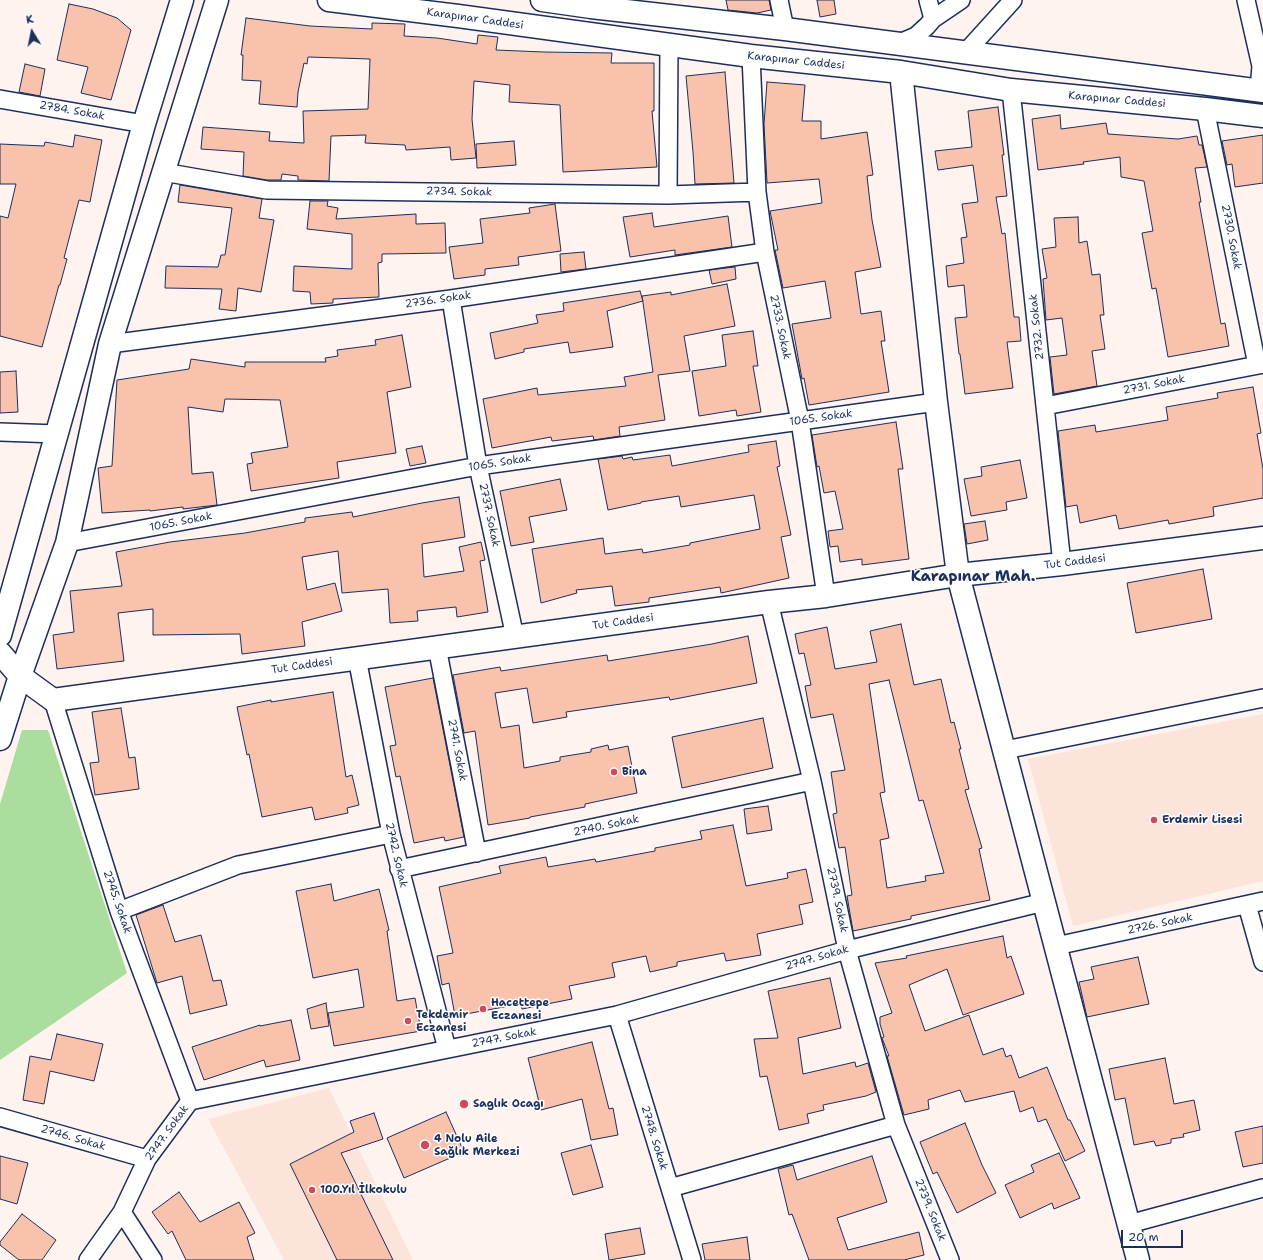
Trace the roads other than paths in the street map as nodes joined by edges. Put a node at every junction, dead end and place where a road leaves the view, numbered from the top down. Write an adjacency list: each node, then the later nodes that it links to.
1 (182, 0): 23 (main road)
2 (217, 0): 24 (main road)
3 (329, 0): 14 (main road, Karapınar Caddesi)
4 (542, 0): 10 (main road)
5 (779, 0): 12 (street)
6 (928, 0): 11 (street)
7 (961, 0): 11 (street)
8 (1013, 0): 15 (street)
9 (1246, 0): 19 (street)
10 (591, 3): 12 (main road)
11 (933, 19): 13 (street)
12 (785, 29): 13 (main road)
13 (897, 44): 15 (main road)
14 (669, 45): 16 (main road, Karapınar Caddesi); 26 (street)
15 (966, 53): 19 (main road)
16 (751, 56): 17 (main road, Karapınar Caddesi); 25 (street, 2733. Sokak)
17 (901, 72): 18 (main road, Karapınar Caddesi); 31 (main road)
18 (1012, 90): 21 (main road, Karapınar Caddesi); 32 (street, 2732. Sokak)
19 (1261, 90)
20 (0, 99): 23 (street, 2784. Sokak)
21 (1206, 108): 22 (main road, Karapınar Caddesi); 30 (street, 2730. Sokak)
22 (1263, 116)
23 (144, 124): 35 (main road)
24 (163, 172): 26 (street, 2734. Sokak); 29 (main road)
25 (757, 192): 26 (street, 2734. Sokak); 27 (street, 2733. Sokak)
26 (668, 194)
27 (765, 252): 28 (street, 2736. Sokak); 33 (street, 2733. Sokak)
28 (451, 299): 29 (street, 2736. Sokak); 36 (street, 2737. Sokak)
29 (110, 344): 38 (main road)
30 (1260, 364): 32 (street, 2731. Sokak)
31 (936, 402): 33 (street, 1065. Sokak); 40 (main road)
32 (1045, 406): 39 (street, 2732. Sokak)
33 (800, 421): 36 (street, 1065. Sokak); 41 (street, 2733. Sokak)
34 (0, 432): 35 (street)
35 (57, 434): 43 (main road)
36 (478, 466): 38 (street, 1065. Sokak); 44 (street, 2737. Sokak)
37 (1263, 538): 39 (main road, Tut Caddesi)
38 (67, 543): 48 (main road)
39 (1062, 564): 40 (main road, Tut Caddesi)
40 (958, 575): 41 (main road, Tut Caddesi); 52 (main road)
41 (826, 596): 42 (main road, Tut Caddesi)
42 (769, 602): 44 (main road, Tut Caddesi); 53 (street, 2739. Sokak)
43 (0, 635)
44 (515, 637): 45 (main road, Tut Caddesi)
45 (437, 647): 47 (main road, Tut Caddesi); 55 (street, 2741. Sokak)
46 (0, 653): 48 (main road)
47 (357, 658): 50 (main road, Tut Caddesi); 54 (street, 2742. Sokak)
48 (20, 676): 50 (main road); 51 (main road)
49 (1263, 698): 52 (street)
50 (53, 700): 59 (street, 2745. Sokak)
51 (0, 739)
52 (1004, 750): 57 (main road)
53 (812, 781): 55 (street, 2740. Sokak); 61 (street, 2739. Sokak)
54 (391, 834): 56 (street, 2742. Sokak); 59 (street)
55 (477, 854): 56 (street, 2740. Sokak)
56 (399, 869): 64 (street, 2742. Sokak)
57 (1044, 902): 60 (main road); 61 (street, 2747. Sokak)
58 (1255, 903): 60 (street, 2726. Sokak); 62 (street)
59 (119, 912): 65 (street, 2745. Sokak)
60 (1056, 946): 72 (main road)
61 (847, 950): 63 (street, 2747. Sokak); 67 (street, 2739. Sokak)
62 (1263, 962)
63 (617, 1015): 64 (street, 2747. Sokak); 69 (street, 2748. Sokak)
64 (447, 1049): 65 (street, 2747. Sokak)
65 (190, 1100): 68 (street, 2747. Sokak)
66 (0, 1117): 68 (street, 2746. Sokak)
67 (896, 1124): 69 (street); 76 (street, 2739. Sokak)
68 (147, 1159): 71 (street, 2747. Sokak)
69 (670, 1188): 75 (street, 2748. Sokak)
70 (1263, 1188): 72 (street)
71 (122, 1212): 73 (street, 2747. Sokak); 74 (street)
72 (1130, 1224): 77 (main road)
73 (88, 1260)
74 (153, 1260)
75 (692, 1260)
76 (950, 1260)
77 (1138, 1260)

